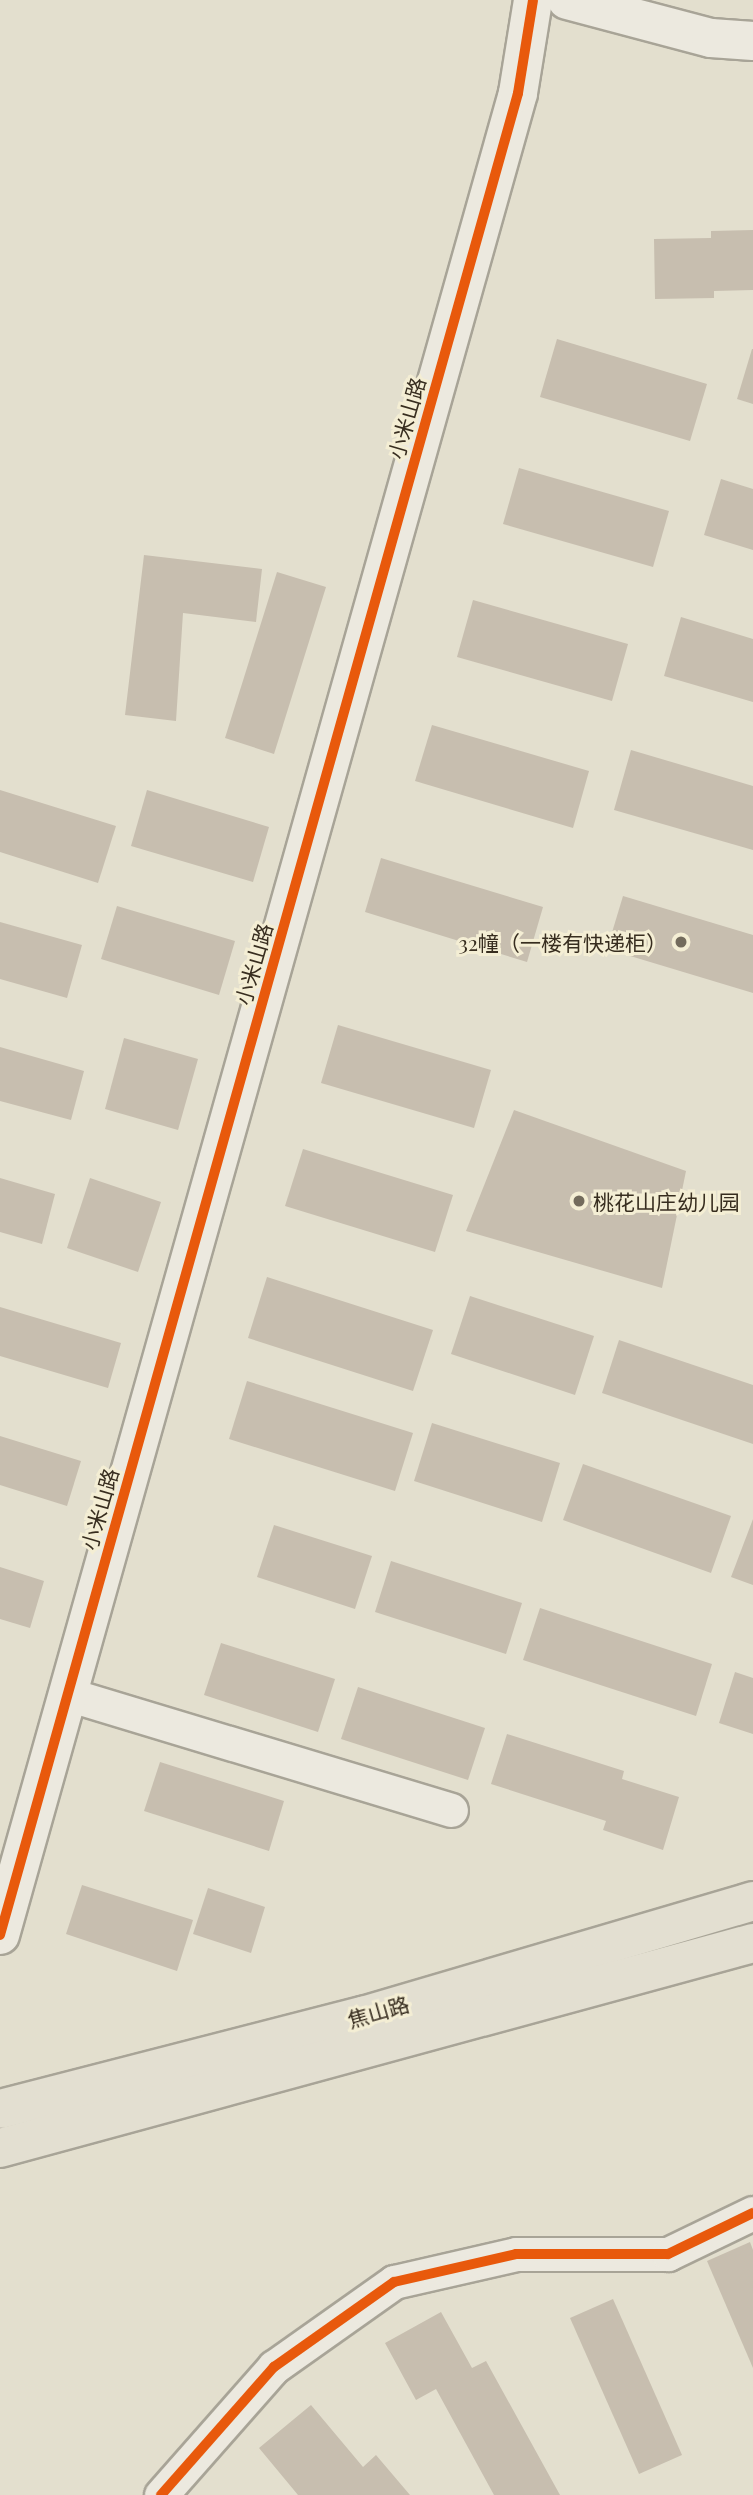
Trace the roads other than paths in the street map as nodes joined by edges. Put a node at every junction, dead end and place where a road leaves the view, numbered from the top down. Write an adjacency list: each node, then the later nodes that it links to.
1 (533, 0): 4 (street, 小米山路)
2 (566, 0): 3 (street)
3 (753, 41)
4 (68, 1694): 5 (street); 7 (street, 小米山路)
5 (452, 1810)
6 (753, 1901): 9 (main road, 焦山路)
7 (0, 1936)
8 (753, 1943): 10 (main road, 焦山路)
9 (0, 2109)
10 (0, 2148)
11 (753, 2213): 12 (street)
12 (161, 2495)

